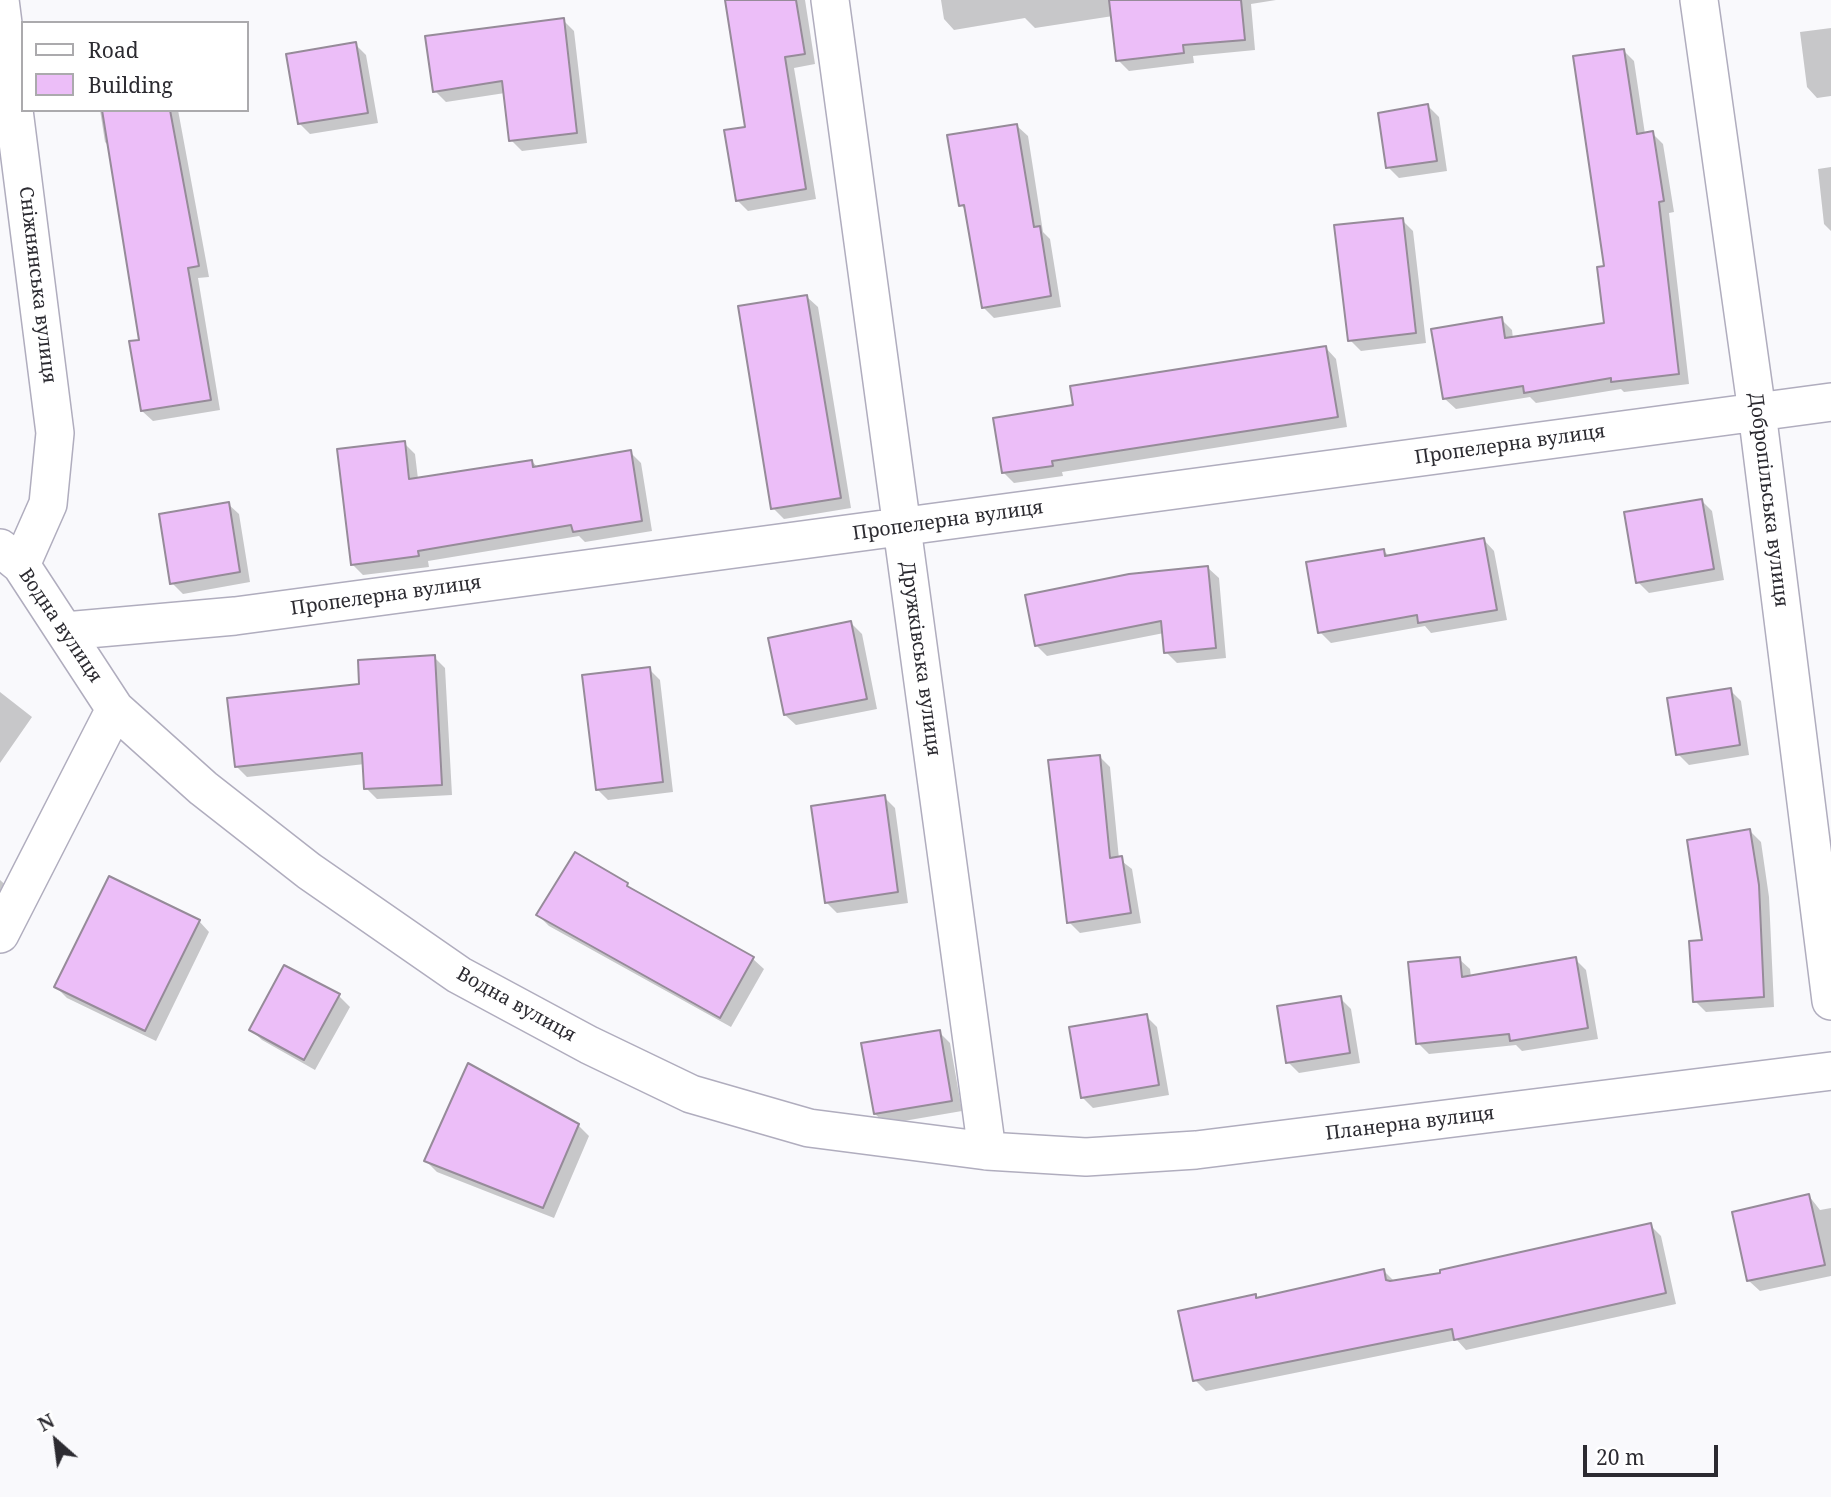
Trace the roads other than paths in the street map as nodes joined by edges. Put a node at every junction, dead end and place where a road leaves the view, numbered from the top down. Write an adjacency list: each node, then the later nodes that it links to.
1 (0, 0): 7 (street, Сніжнянська вулиця)
2 (830, 0): 6 (street, Дружківська вулиця)
3 (1699, 0): 5 (street, Добропільська вулиця)
4 (1831, 402): 5 (street, Пропелерна вулиця)
5 (1757, 412): 6 (street, Пропелерна вулиця); 11 (street, Добропільська вулиця)
6 (902, 527): 8 (street, Пропелерна вулиця); 13 (street, Дружківська вулиця)
7 (10, 556): 8 (street, Водна вулиця)
8 (65, 631): 9 (street, Водна вулиця)
9 (115, 709): 10 (street); 13 (street, Водна вулиця)
10 (0, 934)
11 (1831, 1001)
12 (1831, 1071): 13 (street, Планерна вулиця)
13 (987, 1150)

